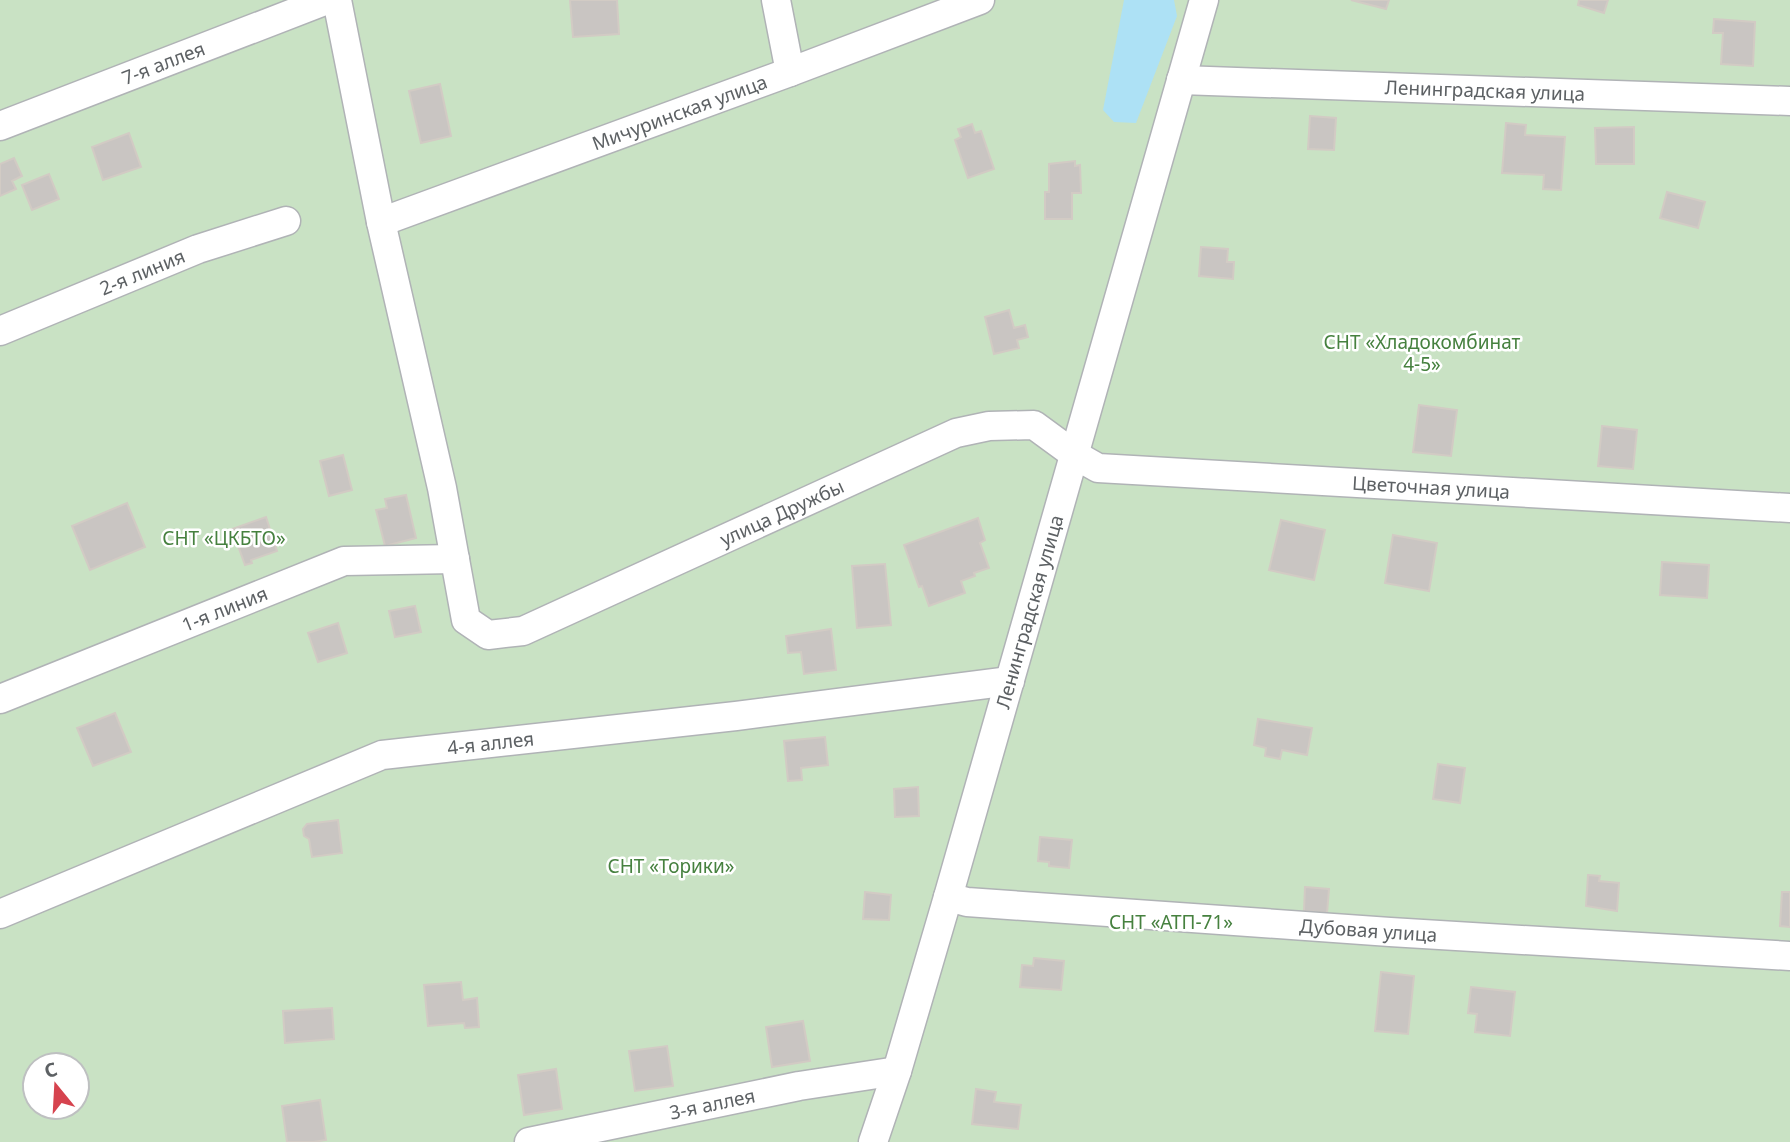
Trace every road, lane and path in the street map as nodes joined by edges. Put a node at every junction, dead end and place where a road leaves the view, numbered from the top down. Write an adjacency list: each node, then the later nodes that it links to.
1 (327, 0): 9 (street, 7-я аллея)
2 (338, 0): 11 (street)
3 (776, 0): 6 (street)
4 (980, 0): 6 (street, Мичуринская улица)
5 (1204, 0): 7 (street, Ленинградская улица)
6 (790, 72): 11 (street, Мичуринская улица)
7 (1181, 80): 8 (street, Ленинградская улица); 13 (street, Ленинградская улица)
8 (1790, 101)
9 (0, 126)
10 (286, 221): 12 (street, 2-я линия)
11 (381, 222): 15 (street)
12 (0, 331)
13 (1075, 455): 14 (street, Цветочная улица); 15 (street, улица Дружбы); 16 (street, Ленинградская улица)
14 (1790, 508)
15 (455, 559): 17 (street, 1-я линия)
16 (1010, 681): 18 (street, Ленинградская улица); 19 (street, 4-я аллея)
17 (0, 699)
18 (948, 897): 20 (street, Дубовая улица); 21 (street, Ленинградская улица)
19 (0, 914)
20 (1790, 956)
21 (897, 1071): 22 (street, Ленинградская улица); 23 (street, 3-я аллея)
22 (875, 1141)
23 (529, 1142)

